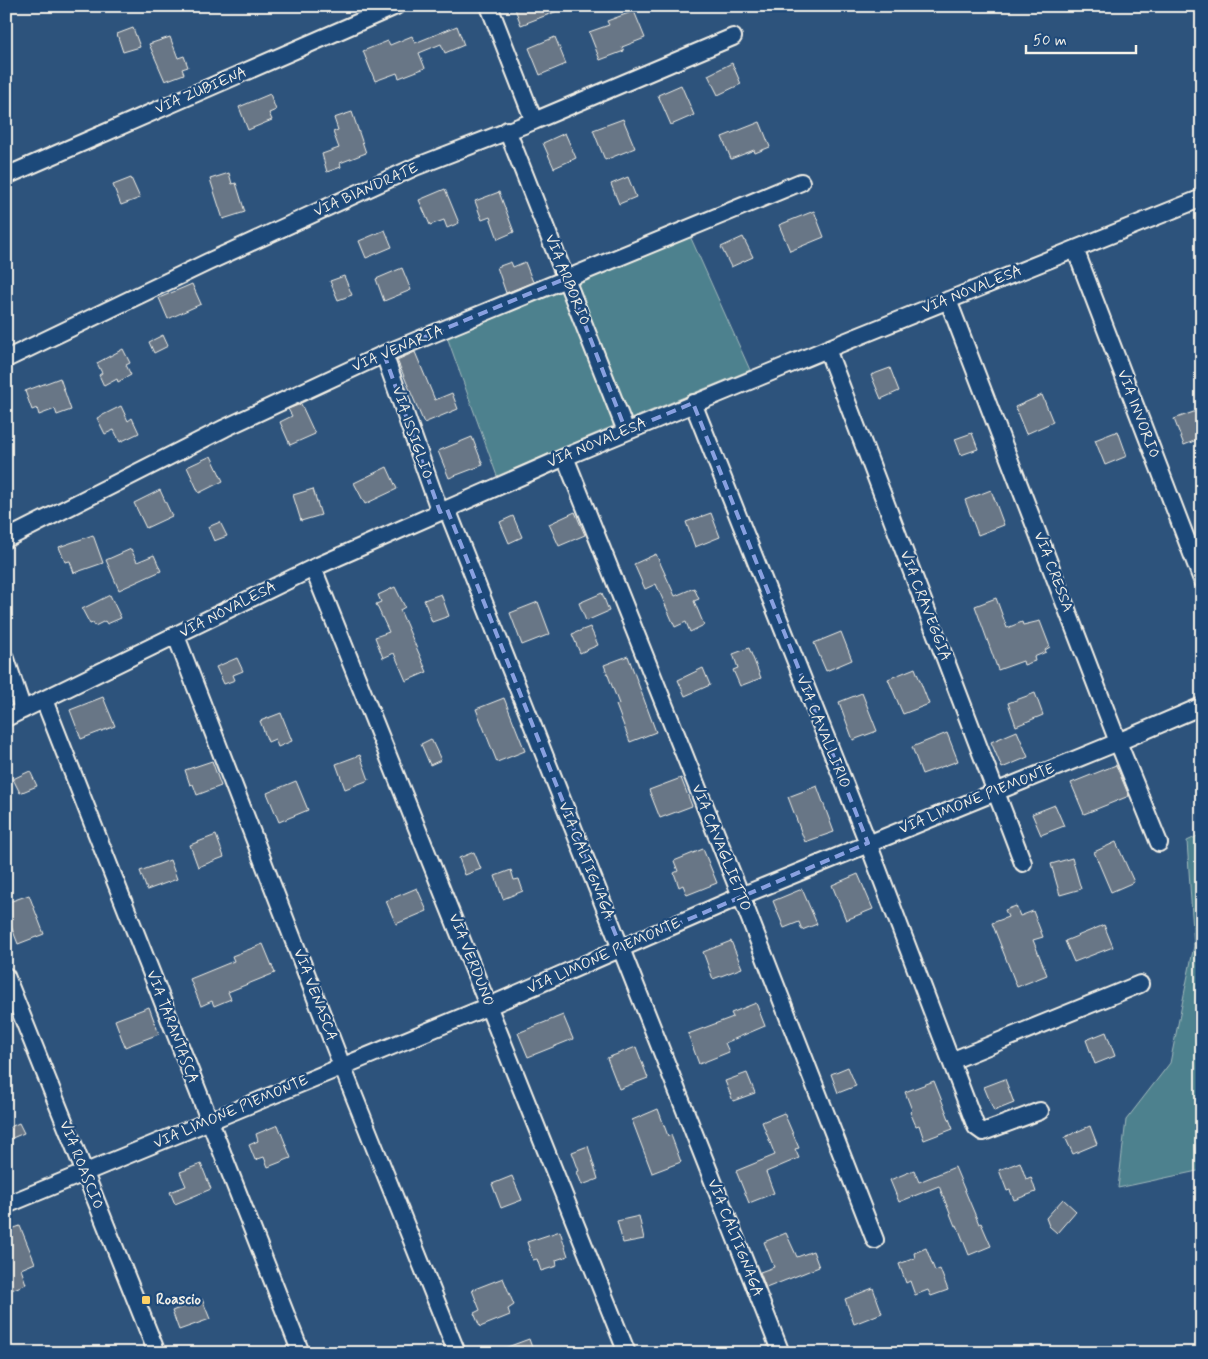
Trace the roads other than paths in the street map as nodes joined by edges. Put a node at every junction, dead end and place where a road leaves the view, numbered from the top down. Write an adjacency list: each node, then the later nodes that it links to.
1 (396, 6): 6 (street, VIA ZUBIENA)
2 (489, 6): 4 (street)
3 (733, 37): 4 (street, VIA BIANDRATE)
4 (534, 121): 5 (street, VIA BIANDRATE)
5 (507, 130): 10 (street, VIA ARBORIO); 14 (street, VIA BIANDRATE)
6 (6, 176)
7 (801, 182): 10 (street, VIA VENARIA)
8 (1202, 198): 9 (street, VIA NOVALESA)
9 (1075, 249): 11 (street, VIA NOVALESA); 21 (street, VIA INVORIO)
10 (566, 278): 13 (street, VIA VENARIA); 16 (street, VIA ARBORIO)
11 (948, 300): 12 (street, VIA NOVALESA); 28 (street, VIA CRESSA)
12 (827, 348): 15 (street, VIA NOVALESA); 29 (street, VIA CRAVEGGIA)
13 (384, 354): 18 (street, VIA ISSIGLIO); 19 (street, VIA VENARIA)
14 (6, 359)
15 (693, 403): 16 (street, VIA NOVALESA); 31 (street, VIA CAVALLIRIO)
16 (626, 431): 17 (street, VIA NOVALESA)
17 (565, 457): 18 (street, VIA NOVALESA); 33 (street, VIA CAVAGLIETTO)
18 (443, 511): 20 (street, VIA NOVALESA); 34 (street, VIA CALTIGNAGA)
19 (6, 539)
20 (313, 568): 22 (street, VIA NOVALESA); 37 (street, VIA VERDUNO)
21 (1202, 580)
22 (176, 636): 24 (street, VIA NOVALESA); 39 (street, VIA VENASCA)
23 (6, 659): 26 (street)
24 (44, 700): 26 (street, VIA NOVALESA); 41 (street, VIA TARANTASCA)
25 (1202, 706): 28 (street, VIA LIMONE PIEMONTE)
26 (23, 710): 27 (street, VIA NOVALESA)
27 (6, 718)
28 (1118, 742): 29 (street, VIA LIMONE PIEMONTE); 30 (street, VIA CRESSA)
29 (996, 791): 31 (street, VIA LIMONE PIEMONTE); 32 (street, VIA CRAVEGGIA)
30 (1159, 843)
31 (868, 844): 33 (street, VIA LIMONE PIEMONTE); 38 (street, VIA CAVALLIRIO)
32 (1023, 863)
33 (741, 896): 34 (street, VIA LIMONE PIEMONTE); 44 (street, VIA CAVAGLIETTO)
34 (621, 948): 37 (street, VIA LIMONE PIEMONTE); 49 (street, VIA CALTIGNAGA)
35 (6, 976): 42 (street, VIA ROASCIO)
36 (1140, 984): 38 (street)
37 (489, 1006): 39 (street, VIA LIMONE PIEMONTE); 48 (street, VIA VERDUNO)
38 (951, 1061): 40 (street, VIA CAVALLIRIO)
39 (342, 1066): 41 (street, VIA LIMONE PIEMONTE); 47 (street, VIA VENASCA)
40 (1040, 1111)
41 (209, 1121): 42 (street, VIA LIMONE PIEMONTE); 46 (street, VIA TARANTASCA)
42 (84, 1174): 43 (street, VIA LIMONE PIEMONTE); 45 (street, VIA ROASCIO)
43 (6, 1205)
44 (875, 1240)
45 (157, 1353)
46 (301, 1353)
47 (457, 1353)
48 (627, 1353)
49 (781, 1353)

